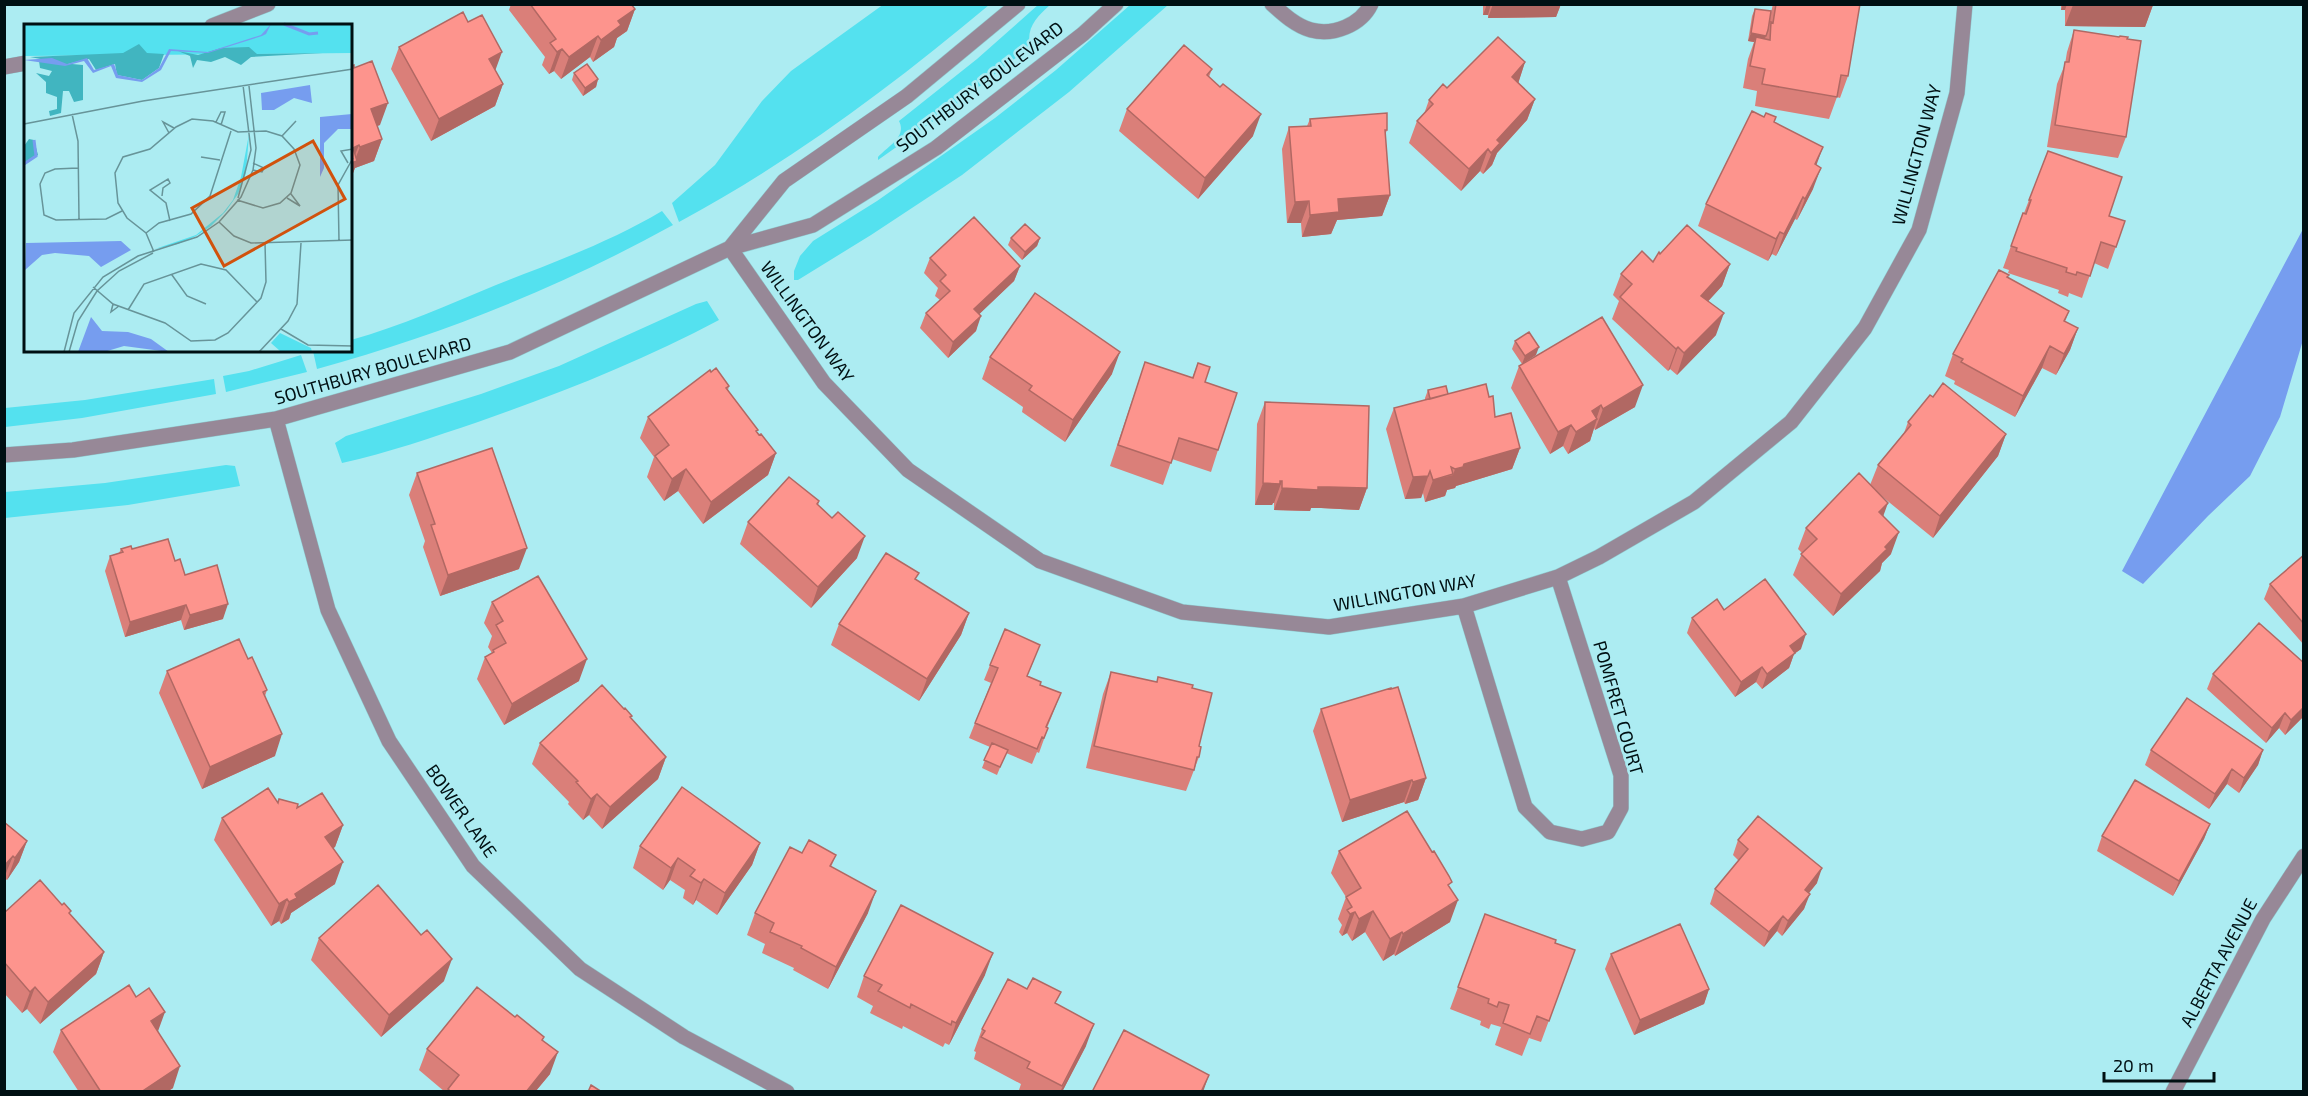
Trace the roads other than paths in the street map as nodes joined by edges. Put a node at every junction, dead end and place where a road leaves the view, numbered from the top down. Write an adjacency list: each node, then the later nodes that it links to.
1 (268, 4): 7 (street)
2 (1018, 4): 10 (street, SOUTHBURY BOULEVARD)
3 (1116, 4): 10 (street, SOUTHBURY BOULEVARD)
4 (1272, 4): 5 (street)
5 (1371, 4)
6 (1965, 4): 13 (street, WILLINGTON WAY)
7 (217, 24)
8 (24, 63): 9 (street)
9 (4, 67)
10 (730, 248): 11 (street, SOUTHBURY BOULEVARD); 14 (street, WILLINGTON WAY)
11 (276, 419): 12 (street, SOUTHBURY BOULEVARD); 16 (street, BOWER LANE)
12 (4, 454)
13 (1558, 577): 14 (street, WILLINGTON WAY); 14 (street, POMFRET COURT)
14 (1464, 606)
15 (2304, 856): 17 (street, ALBERTA AVENUE)
16 (786, 1091)
17 (2173, 1092)

